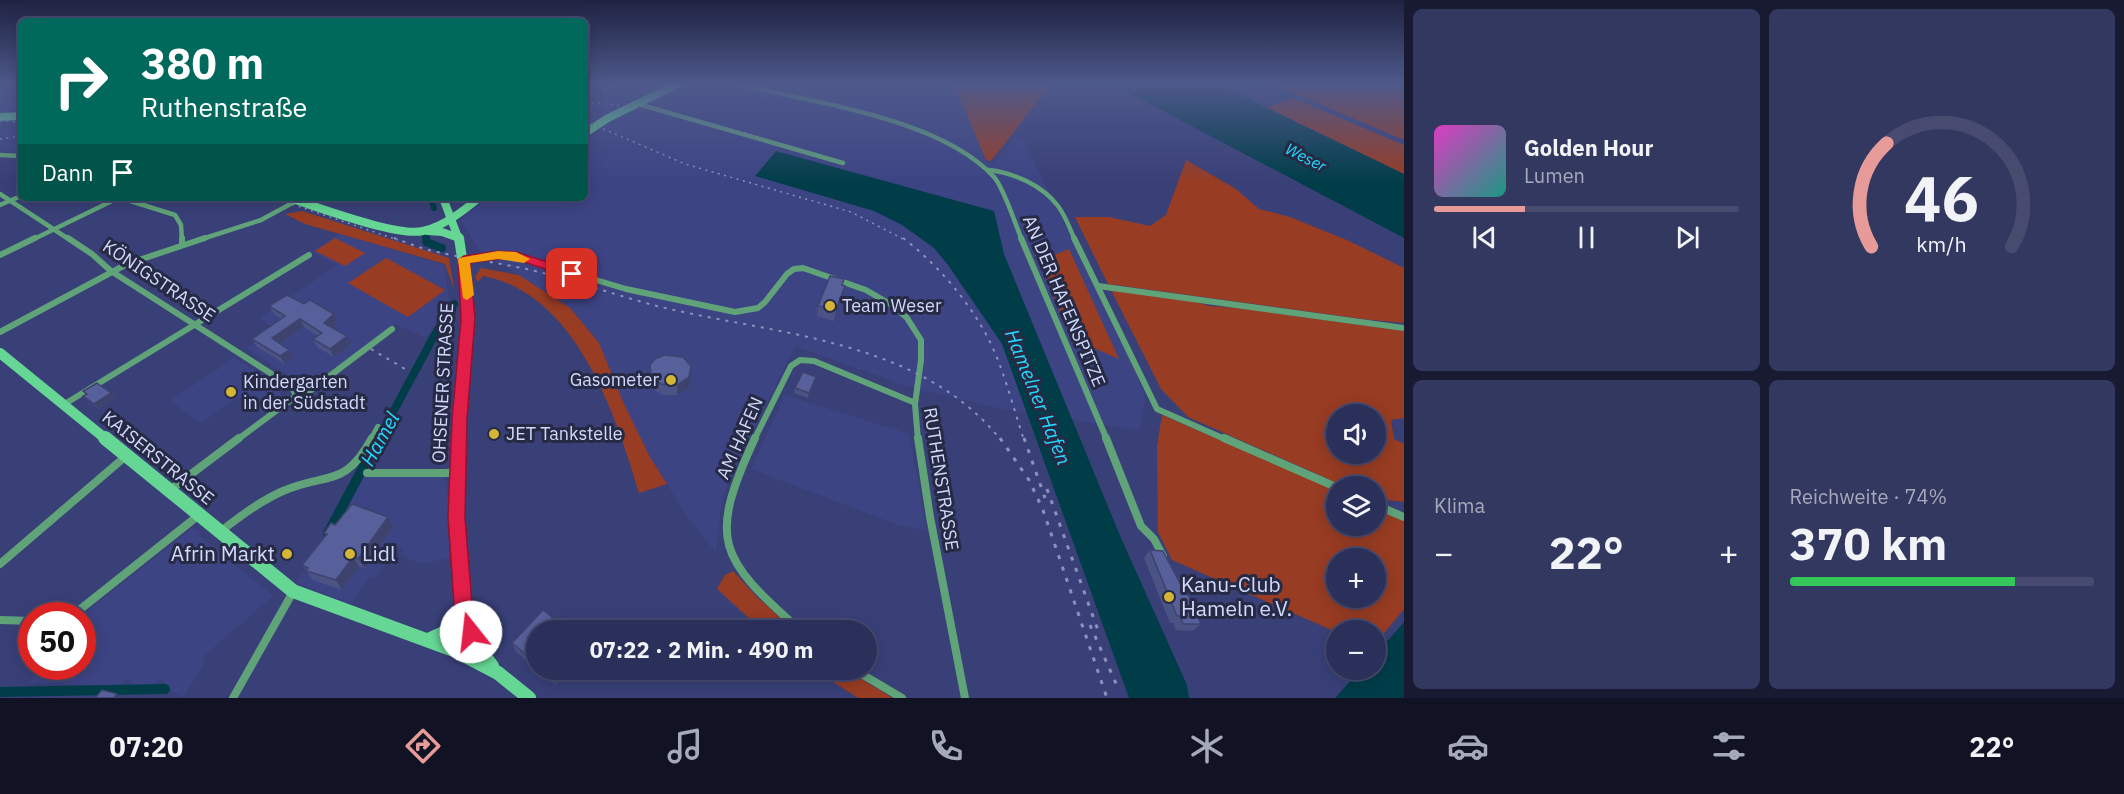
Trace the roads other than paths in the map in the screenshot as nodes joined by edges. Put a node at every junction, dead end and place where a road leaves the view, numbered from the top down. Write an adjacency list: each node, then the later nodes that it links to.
1 (615, 117): 4 (main road)
2 (682, 117): 7 (street)
3 (870, 117): 8 (street)
4 (588, 131)
5 (0, 155): 6 (street)
6 (18, 156)
7 (843, 163)
8 (988, 170): 29 (street, AN DER HAFENSPITZE); 49 (street, AN DER HAFENSPITZE)
9 (0, 194): 11 (street, KÖNIGSTRASSE)
10 (18, 197): 11 (street)
11 (10, 201): 18 (street); 20 (street, KÖNIGSTRASSE)
12 (114, 201): 20 (street)
13 (130, 201): 24 (street)
14 (290, 201): 24 (street)
15 (298, 201): 21 (main road)
16 (444, 201): 19 (main road, OHSENER STRASSE)
17 (475, 201): 19 (main road)
18 (0, 205)
19 (450, 215): 21 (main road); 22 (main road); 23 (main road, OHSENER STRASSE)
20 (54, 229): 25 (street); 28 (street, KÖNIGSTRASSE)
21 (406, 231): 22 (main road)
22 (422, 231): 23 (main road)
23 (459, 238): 27 (main road, OHSENER STRASSE)
24 (182, 244): 28 (street)
25 (0, 255)
26 (309, 255): 30 (street)
27 (464, 260): 36 (street, RUTHENSTRASSE); 40 (main road, OHSENER STRASSE)
28 (111, 271): 30 (street, KÖNIGSTRASSE); 33 (street)
29 (1098, 286): 31 (street, AN DER HAFENSPITZE); 42 (street, AN DER HAFENSPITZE)
30 (194, 323): 35 (street, KÖNIGSTRASSE); 37 (street)
31 (1404, 328)
32 (392, 329): 35 (street)
33 (0, 332)
34 (0, 353): 37 (main road, KAISERSTRASSE)
35 (296, 396): 43 (street)
36 (913, 402): 54 (street, AM HAFEN); 62 (street, RUTHENSTRASSE)
37 (63, 405): 39 (main road, KAISERSTRASSE)
38 (378, 427): 47 (street)
39 (126, 456): 43 (main road, KAISERSTRASSE); 48 (street)
40 (457, 470): 41 (street); 52 (main road, OHSENER STRASSE)
41 (367, 473)
42 (1326, 484)
43 (169, 491): 45 (main road, KAISERSTRASSE)
44 (1386, 509): 46 (street)
45 (199, 515): 47 (main road, KAISERSTRASSE); 51 (street)
46 (1404, 517)
47 (220, 532): 50 (main road, KAISERSTRASSE)
48 (0, 564)
49 (1168, 566)
50 (293, 591): 56 (main road, KAISERSTRASSE); 59 (street)
51 (89, 602)
52 (464, 610): 56 (main road); 57 (main road, OHSENER STRASSE)
53 (0, 620): 55 (street)
54 (789, 620)
55 (18, 621)
56 (428, 639): 57 (main road, KAISERSTRASSE)
57 (498, 673): 60 (main road)
58 (872, 680): 61 (street)
59 (234, 698)
60 (529, 698)
61 (902, 698)
62 (965, 698)

